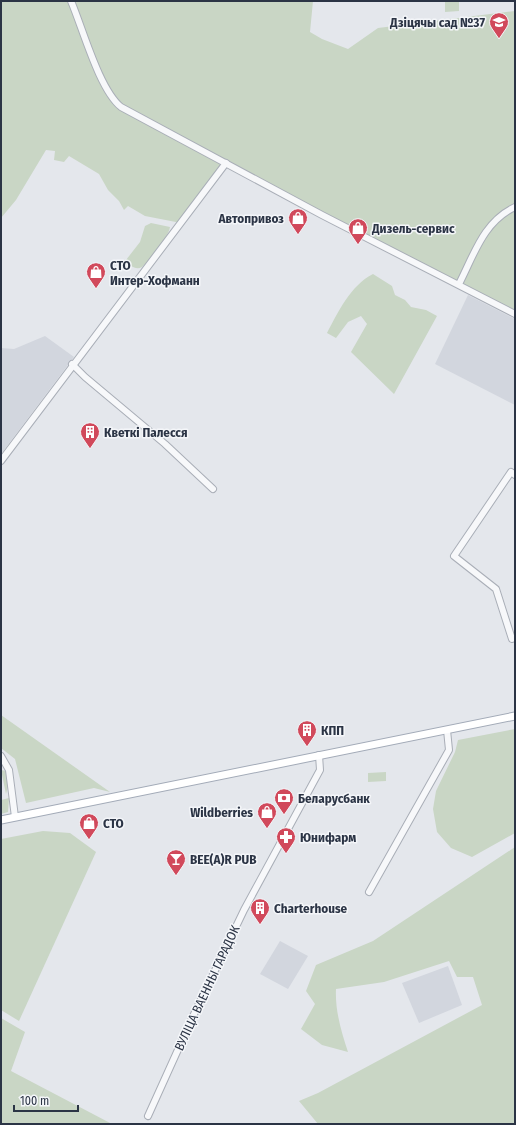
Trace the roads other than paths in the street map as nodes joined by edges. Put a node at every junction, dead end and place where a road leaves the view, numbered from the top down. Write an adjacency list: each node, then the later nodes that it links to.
1 (71, 1): 2 (street)
2 (226, 163): 4 (street); 6 (street)
3 (515, 207): 4 (street)
4 (459, 284): 5 (street)
5 (515, 314)
6 (72, 364): 7 (street); 9 (street)
7 (1, 461)
8 (515, 475): 10 (street)
9 (213, 489)
10 (515, 638)
11 (515, 716): 12 (main road)
12 (447, 730): 13 (main road); 17 (street)
13 (320, 755): 15 (main road); 18 (street, ВУЛІЦА ВАЕННЫ ГАРАДОК)
14 (1, 756): 15 (street)
15 (15, 817): 16 (main road)
16 (1, 820)
17 (369, 892)
18 (148, 1116)

